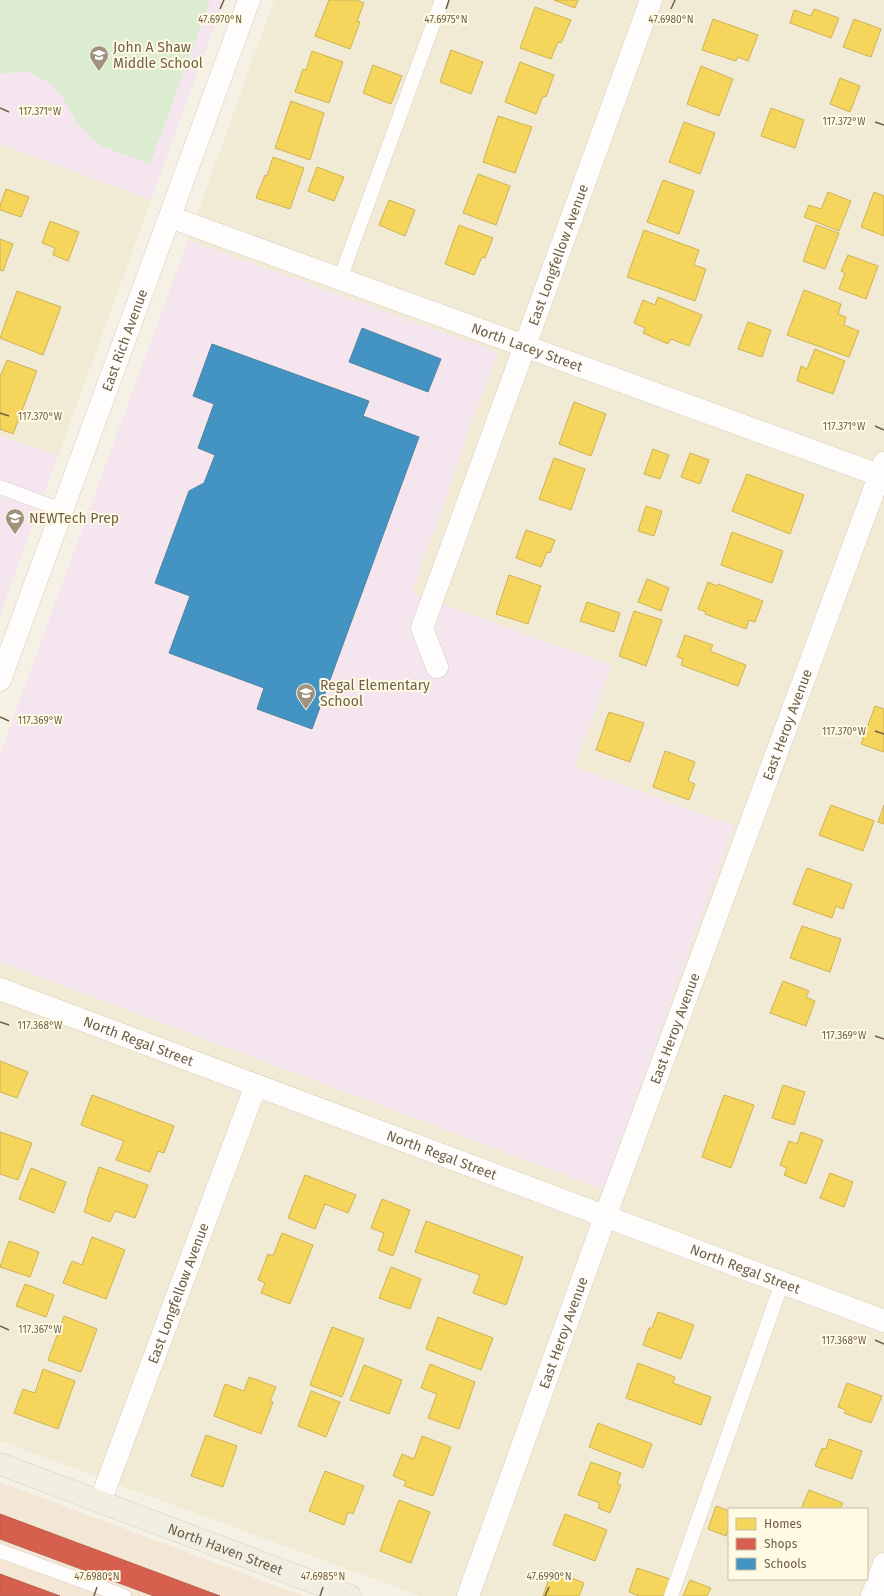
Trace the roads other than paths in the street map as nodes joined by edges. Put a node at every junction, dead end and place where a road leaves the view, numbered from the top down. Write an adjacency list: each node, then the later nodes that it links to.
1 (249, 0): 4 (street, East Rich Avenue)
2 (442, 0): 5 (lane)
3 (650, 0): 6 (street, East Longfellow Avenue)
4 (170, 217): 5 (street, North Lacey Street); 9 (street, East Rich Avenue)
5 (340, 279): 6 (street, North Lacey Street)
6 (525, 346): 7 (street, North Lacey Street); 10 (street, East Longfellow Avenue)
7 (883, 472): 14 (street, East Heroy Avenue)
8 (0, 487): 9 (lane)
9 (62, 510): 11 (street, East Rich Avenue)
10 (437, 667)
11 (0, 680)
12 (0, 989): 13 (street, North Regal Street)
13 (256, 1085): 14 (street, North Regal Street); 18 (street, East Longfellow Avenue)
14 (605, 1218): 15 (street, North Regal Street); 23 (street, East Heroy Avenue)
15 (782, 1283): 16 (street, North Regal Street); 24 (lane)
16 (884, 1321)
17 (0, 1464): 18 (main road, North Haven Street)
18 (100, 1502): 22 (main road, North Haven Street)
19 (0, 1551): 21 (lane)
20 (884, 1564): 25 (street)
21 (124, 1596)
22 (350, 1596)
23 (468, 1596)
24 (671, 1596)
25 (872, 1596)

